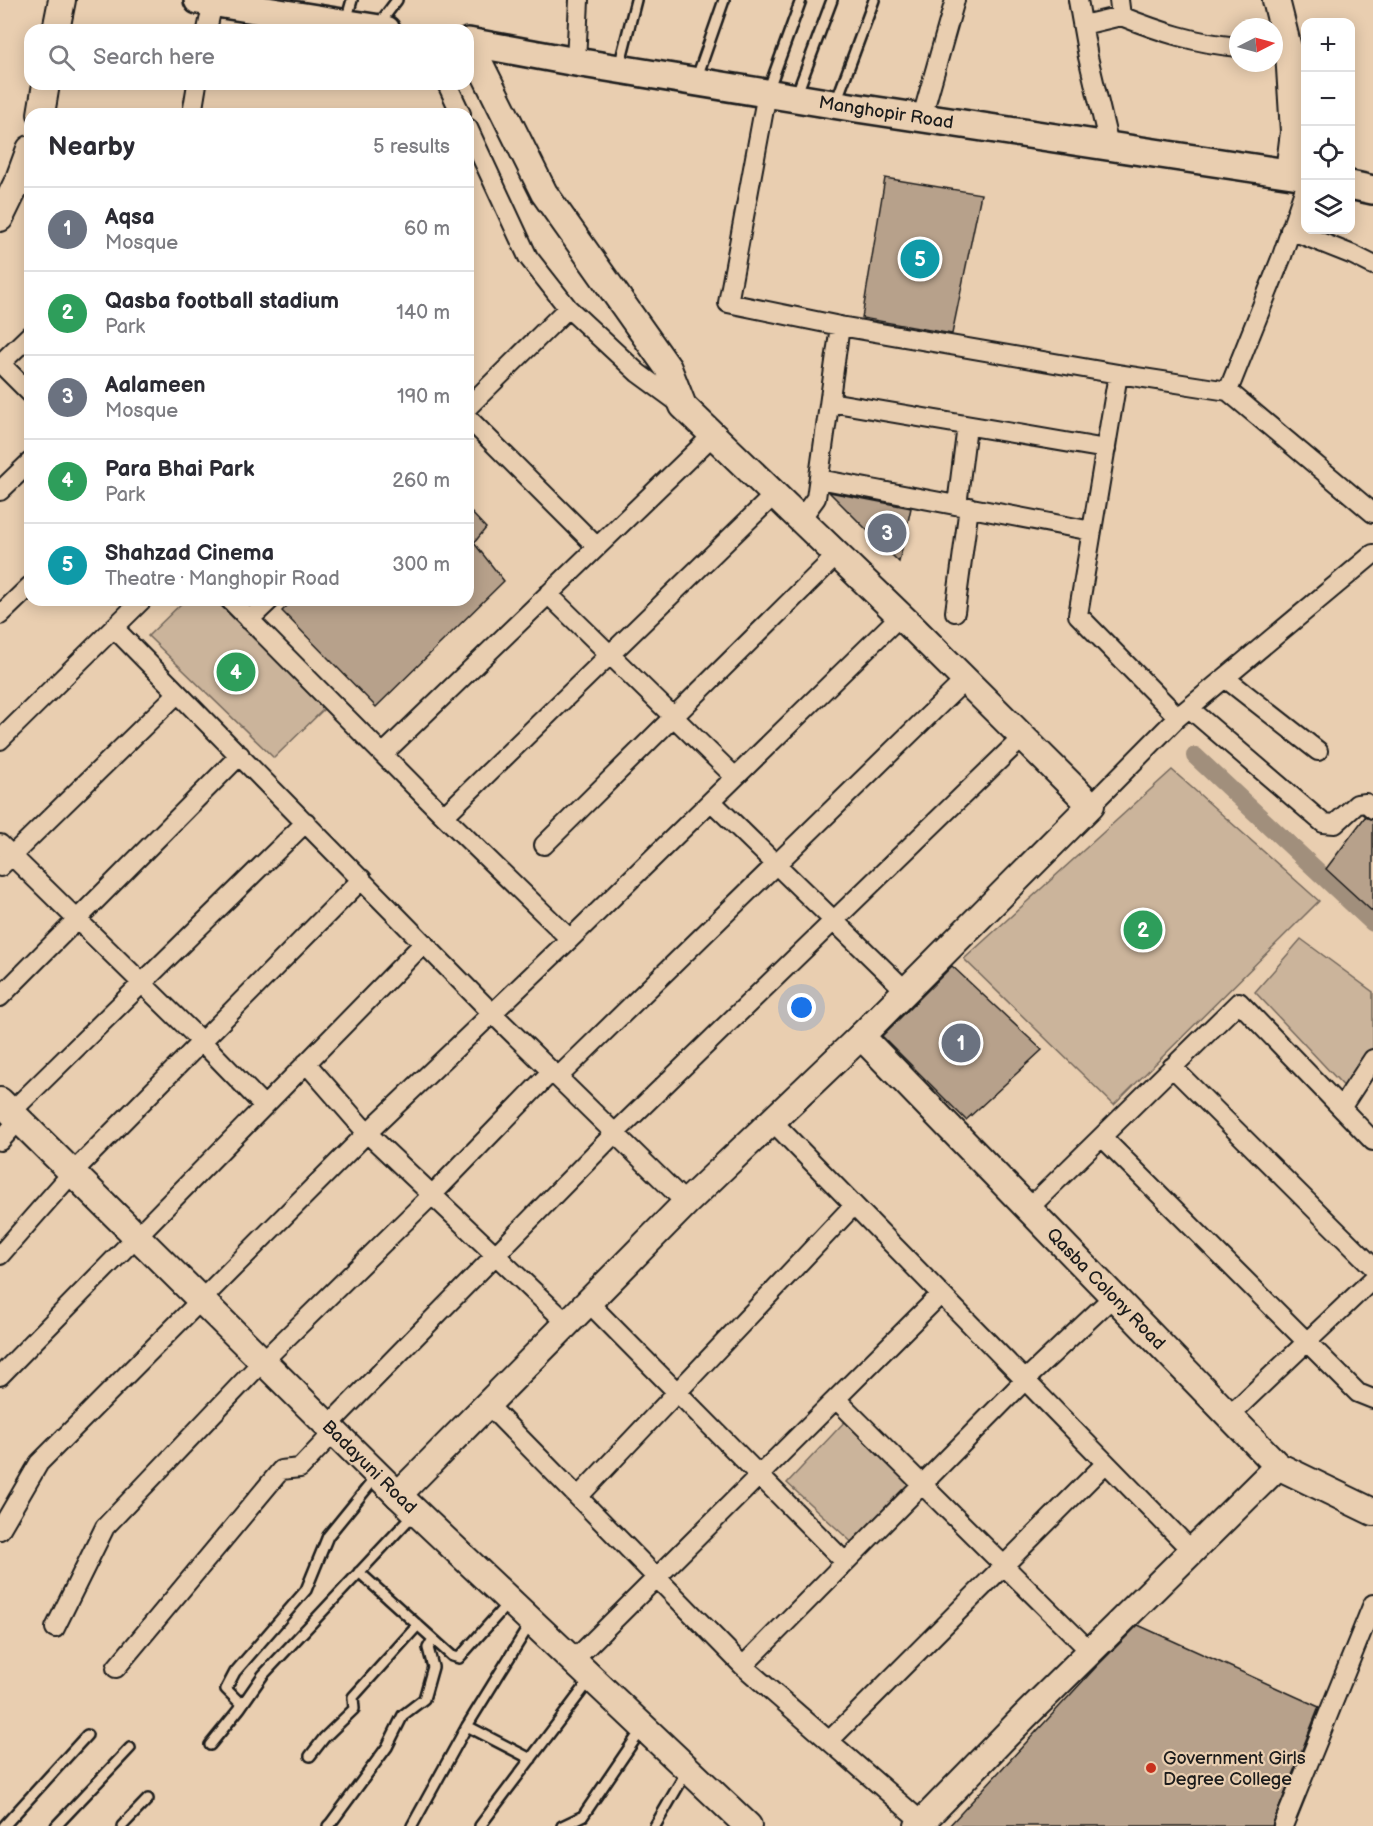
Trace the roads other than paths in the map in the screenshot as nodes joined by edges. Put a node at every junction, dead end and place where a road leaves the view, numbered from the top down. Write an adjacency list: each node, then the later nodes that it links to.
1 (62, 0): 16 (street)
2 (397, 0): 19 (lane)
3 (579, 0): 24 (street)
4 (636, 0): 26 (lane)
5 (724, 0): 27 (lane)
6 (801, 0): 31 (lane)
7 (832, 0): 32 (lane)
8 (874, 0): 33 (lane)
9 (955, 0): 37 (street)
10 (1078, 0): 20 (street)
11 (1276, 0): 15 (street)
12 (225, 2): 14 (main road); 17 (street)
13 (1120, 8): 20 (street); 22 (street)
14 (349, 12): 18 (main road)
15 (1278, 18)
16 (58, 24)
17 (211, 24)
18 (372, 24)
19 (384, 24)
20 (1083, 26): 39 (street)
21 (474, 43): 24 (main road, Manghopir Road)
22 (1229, 46)
23 (474, 52): 56 (street)
24 (576, 62): 26 (main road, Manghopir Road)
25 (1283, 63): 41 (street)
26 (618, 69): 27 (main road, Manghopir Road)
27 (695, 81): 31 (main road, Manghopir Road)
28 (45, 90): 34 (street)
29 (196, 90): 35 (street)
30 (450, 90): 36 (street)
31 (767, 93): 32 (main road, Manghopir Road); 48 (street)
32 (796, 98): 33 (main road, Manghopir Road)
33 (835, 104): 37 (main road, Manghopir Road)
34 (42, 108)
35 (193, 108)
36 (458, 108)
37 (922, 117): 39 (main road, Manghopir Road)
38 (474, 141): 47 (street)
39 (1109, 145): 41 (main road, Manghopir Road)
40 (24, 165): 44 (street)
41 (1300, 178): 45 (street)
42 (1355, 186): 43 (main road)
43 (1373, 190)
44 (0, 218)
45 (1290, 230): 46 (street); 53 (street)
46 (1373, 265)
47 (568, 308): 54 (street); 56 (street)
48 (840, 326): 51 (street); 55 (street)
49 (24, 340): 50 (street)
50 (0, 363): 52 (street)
51 (1118, 374): 53 (street); 60 (street)
52 (24, 387)
53 (1227, 390): 66 (street)
54 (474, 401)
55 (830, 402): 58 (street); 62 (street)
56 (683, 406): 59 (street)
57 (474, 424): 69 (street)
58 (967, 426): 60 (street); 65 (street)
59 (713, 435): 64 (street); 69 (street)
60 (1106, 449): 68 (street)
61 (24, 468): 63 (street)
62 (819, 479): 65 (street); 67 (street)
63 (0, 491)
64 (774, 495): 67 (street); 82 (street)
65 (963, 506): 68 (street); 77 (street)
66 (1373, 513)
67 (800, 520): 71 (street)
68 (1092, 531): 86 (street)
69 (597, 547): 73 (street)
70 (1373, 554): 83 (street)
71 (837, 555): 79 (street); 87 (street)
72 (24, 592): 78 (street)
73 (548, 594): 82 (street); 91 (street)
74 (136, 606): 81 (street)
75 (235, 606): 80 (street)
76 (264, 606): 80 (street)
77 (955, 612)
78 (0, 615)
79 (900, 616): 84 (street); 93 (street)
80 (249, 621): 91 (street)
81 (114, 628): 85 (street); 89 (street)
82 (610, 655): 87 (street); 97 (street)
83 (1225, 678): 86 (street); 90 (street)
84 (965, 680): 88 (street); 101 (street)
85 (178, 693): 92 (street); 100 (street)
86 (1183, 712): 95 (street); 96 (street)
87 (674, 717): 93 (street); 99 (street)
88 (1023, 737): 95 (street); 104 (street)
89 (0, 740)
90 (1318, 751)
91 (383, 754): 97 (street)
92 (240, 755): 98 (street); 103 (street)
93 (735, 777): 94 (street)
94 (711, 801): 101 (street); 105 (street)
95 (1091, 805): 108 (street)
96 (1373, 809)
97 (444, 816): 105 (street)
98 (306, 822): 102 (street); 107 (street)
99 (544, 845)
100 (4, 855): 103 (street)
101 (775, 865): 104 (street); 116 (street)
102 (362, 879): 106 (street); 112 (street)
103 (77, 920): 107 (street); 109 (street)
104 (833, 921): 108 (street); 122 (street)
105 (570, 939): 110 (street)
106 (424, 943): 110 (street); 114 (street)
107 (141, 984): 112 (street); 119 (street)
108 (906, 991): 111 (street)
109 (0, 997)
110 (492, 1013): 116 (street); 121 (street)
111 (861, 1036): 120 (street); 130 (street, Qasba Colony Road)
112 (202, 1042): 117 (street); 126 (street)
113 (1373, 1059): 118 (street)
114 (306, 1063): 117 (street); 121 (street)
115 (1172, 1067): 118 (street); 123 (street); 134 (street)
116 (555, 1074): 122 (street); 127 (street)
117 (264, 1106): 131 (street)
118 (1341, 1108): 125 (street)
119 (10, 1111): 124 (street); 126 (street, Badayuni Road)
120 (772, 1121): 128 (street); 129 (street)
121 (367, 1133): 127 (street); 138 (street)
122 (615, 1133): 128 (street); 133 (street)
123 (1102, 1137): 130 (street); 141 (street)
124 (0, 1141)
125 (1373, 1141)
126 (72, 1173): 131 (street, Badayuni Road); 132 (street)
127 (432, 1196): 133 (street); 142 (street)
128 (686, 1203): 139 (street)
129 (854, 1205): 136 (street); 145 (street)
130 (1029, 1208): 137 (street, Qasba Colony Road)
131 (136, 1237): 138 (street, Badayuni Road); 143 (street)
132 (0, 1255)
133 (496, 1256): 140 (street); 150 (street)
134 (1373, 1267)
135 (1373, 1279): 141 (street)
136 (941, 1294): 144 (street); 146 (street)
137 (1114, 1296): 144 (street); 149 (street, Qasba Colony Road)
138 (200, 1301): 142 (street, Badayuni Road); 159 (street)
139 (588, 1302): 140 (street); 145 (street)
140 (567, 1323): 148 (street)
141 (1307, 1342): 147 (street); 149 (street)
142 (262, 1362): 150 (street, Badayuni Road); 169 (street)
143 (0, 1376)
144 (1025, 1380): 151 (street); 155 (street)
145 (678, 1391): 154 (street); 156 (street)
146 (836, 1399): 154 (street); 155 (street)
147 (1373, 1400)
148 (487, 1404): 156 (street); 157 (street)
149 (1229, 1416): 152 (street, Qasba Colony Road)
150 (331, 1429): 153 (street, Badayuni Road); 174 (street)
151 (1106, 1463): 160 (street); 162 (street)
152 (1278, 1466): 158 (street, Qasba Colony Road); 160 (street)
153 (378, 1475): 157 (street, Badayuni Road); 176 (lane)
154 (759, 1475): 161 (street); 164 (street)
155 (921, 1485): 161 (street); 162 (street)
156 (578, 1497): 164 (street)
157 (407, 1503): 163 (lane); 165 (street, Badayuni Road)
158 (1373, 1512)
159 (0, 1530)
160 (1192, 1551): 172 (street)
161 (845, 1562): 173 (street)
162 (1005, 1565): 172 (street); 180 (street)
163 (359, 1572): 168 (lane); 176 (lane)
164 (657, 1577): 173 (street); 175 (street)
165 (510, 1601): 167 (street, Badayuni Road); 171 (lane)
166 (1373, 1604): 170 (street)
167 (532, 1622): 175 (street, Badayuni Road); 177 (lane)
168 (418, 1625): 171 (lane); 183 (lane)
169 (55, 1628)
170 (1366, 1636): 197 (street)
171 (433, 1639): 191 (lane)
172 (1090, 1651): 187 (street)
173 (743, 1666): 180 (street)
174 (116, 1668)
175 (582, 1669): 178 (street, Badayuni Road); 184 (lane)
176 (242, 1706): 181 (lane)
177 (467, 1726): 184 (lane); 192 (lane)
178 (643, 1727): 185 (street, Badayuni Road); 194 (lane)
179 (87, 1735): 188 (lane)
180 (829, 1741): 187 (street)
181 (210, 1745)
182 (130, 1748): 189 (lane)
183 (310, 1756)
184 (531, 1759): 193 (lane)
185 (688, 1769): 195 (lane); 196 (street, Badayuni Road)
186 (148, 1799): 190 (lane)
187 (920, 1824)
188 (4, 1826)
189 (56, 1826)
190 (122, 1826)
191 (328, 1826)
192 (412, 1826)
193 (480, 1826)
194 (562, 1826)
195 (655, 1826)
196 (748, 1826)
197 (1283, 1826)

